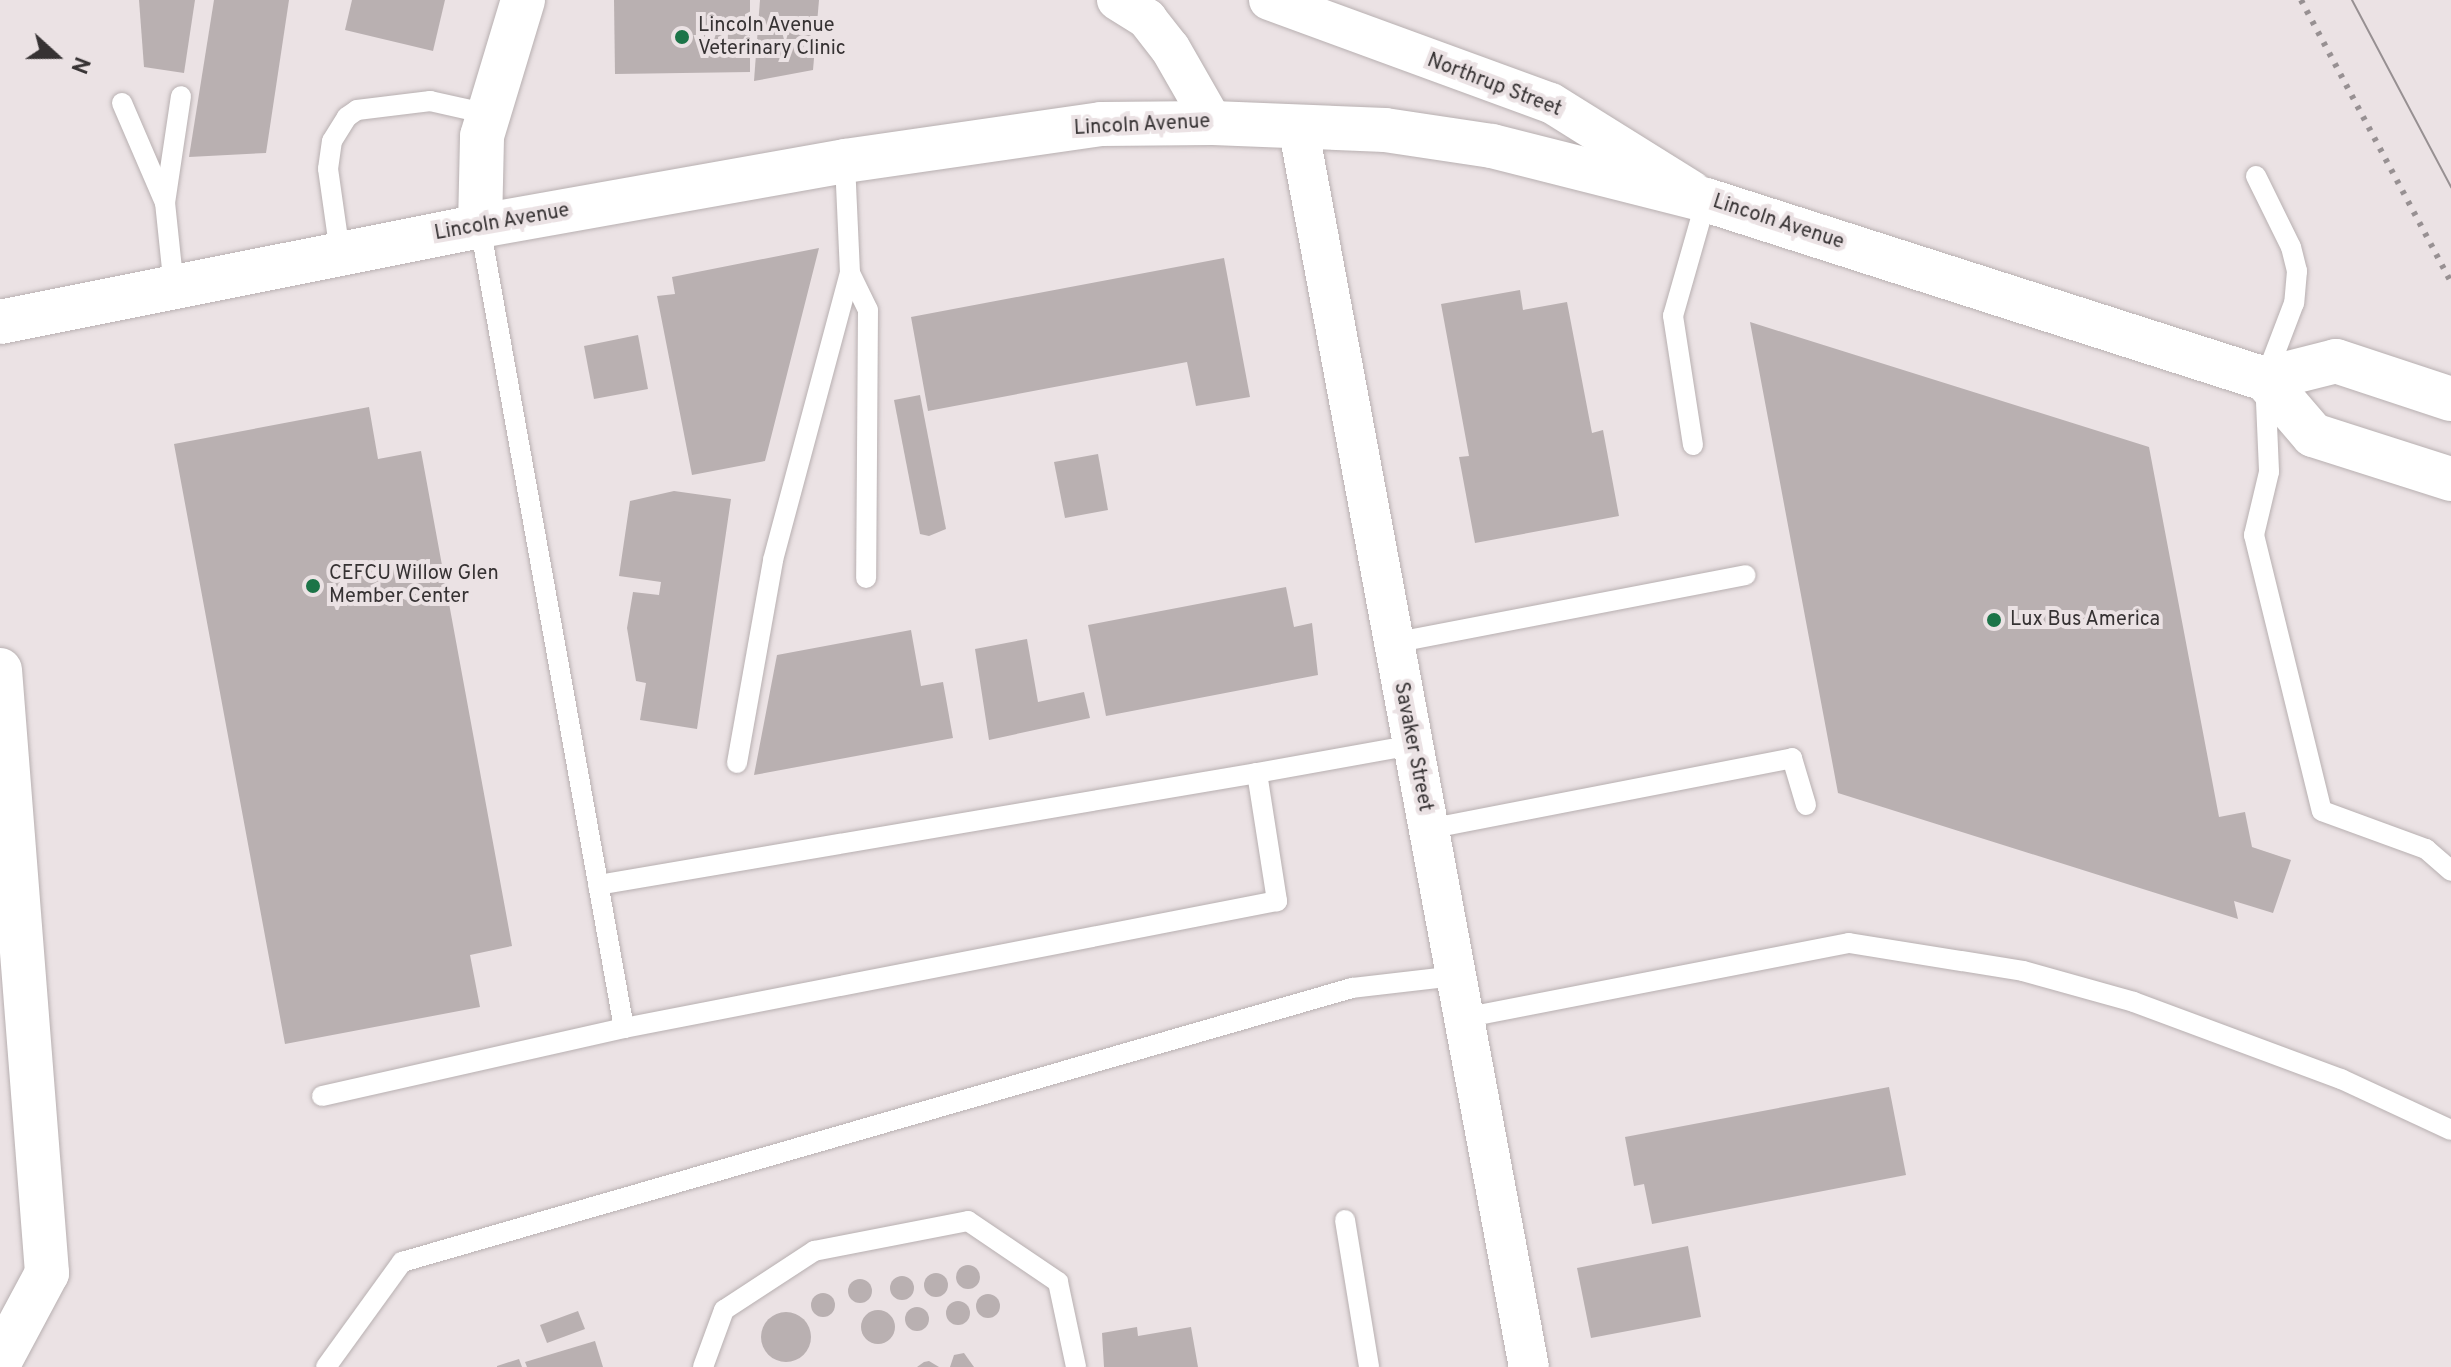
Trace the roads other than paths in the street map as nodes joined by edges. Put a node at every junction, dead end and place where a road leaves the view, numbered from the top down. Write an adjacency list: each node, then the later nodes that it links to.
1 (523, 0): 6 (main road)
2 (1117, 0): 7 (street)
3 (1269, 0): 11 (street, Northrup Street)
4 (181, 96): 12 (lane)
5 (122, 103): 12 (lane)
6 (488, 114): 13 (main road); 14 (lane)
7 (1213, 123): 8 (main road, Lincoln Avenue); 9 (main road, Lincoln Avenue)
8 (1298, 126): 11 (main road, Lincoln Avenue); 24 (street, Savaker Street)
9 (845, 161): 13 (main road, Lincoln Avenue); 15 (lane)
10 (2256, 176): 18 (lane)
11 (1706, 200): 18 (main road, Lincoln Avenue); 20 (lane)
12 (165, 203): 16 (lane)
13 (480, 226): 14 (main road, Lincoln Avenue); 32 (lane)
14 (340, 253): 16 (main road, Lincoln Avenue)
15 (850, 273): 23 (lane); 27 (lane)
16 (174, 288): 17 (main road, Lincoln Avenue)
17 (0, 322)
18 (2265, 379): 19 (main road); 21 (main road); 31 (lane)
19 (2451, 399)
20 (1693, 445)
21 (2451, 479)
22 (1745, 575): 24 (lane)
23 (866, 578)
24 (1393, 643): 26 (street, Savaker Street)
25 (0, 670): 39 (main road)
26 (1412, 745): 28 (lane); 30 (street, Savaker Street)
27 (737, 763)
28 (1257, 773): 32 (lane); 35 (lane)
29 (1806, 805): 30 (lane)
30 (1428, 829): 33 (street, Savaker Street)
31 (2451, 871)
32 (598, 885): 35 (lane)
33 (1455, 976): 34 (street, Savaker Street); 40 (lane)
34 (1463, 1018): 37 (lane); 44 (street, Savaker Street)
35 (624, 1028): 36 (lane)
36 (322, 1096)
37 (2451, 1130)
38 (1345, 1220): 43 (lane)
39 (0, 1361)
40 (326, 1367)
41 (703, 1367): 42 (lane)
42 (1076, 1367)
43 (1369, 1367)
44 (1529, 1367)

